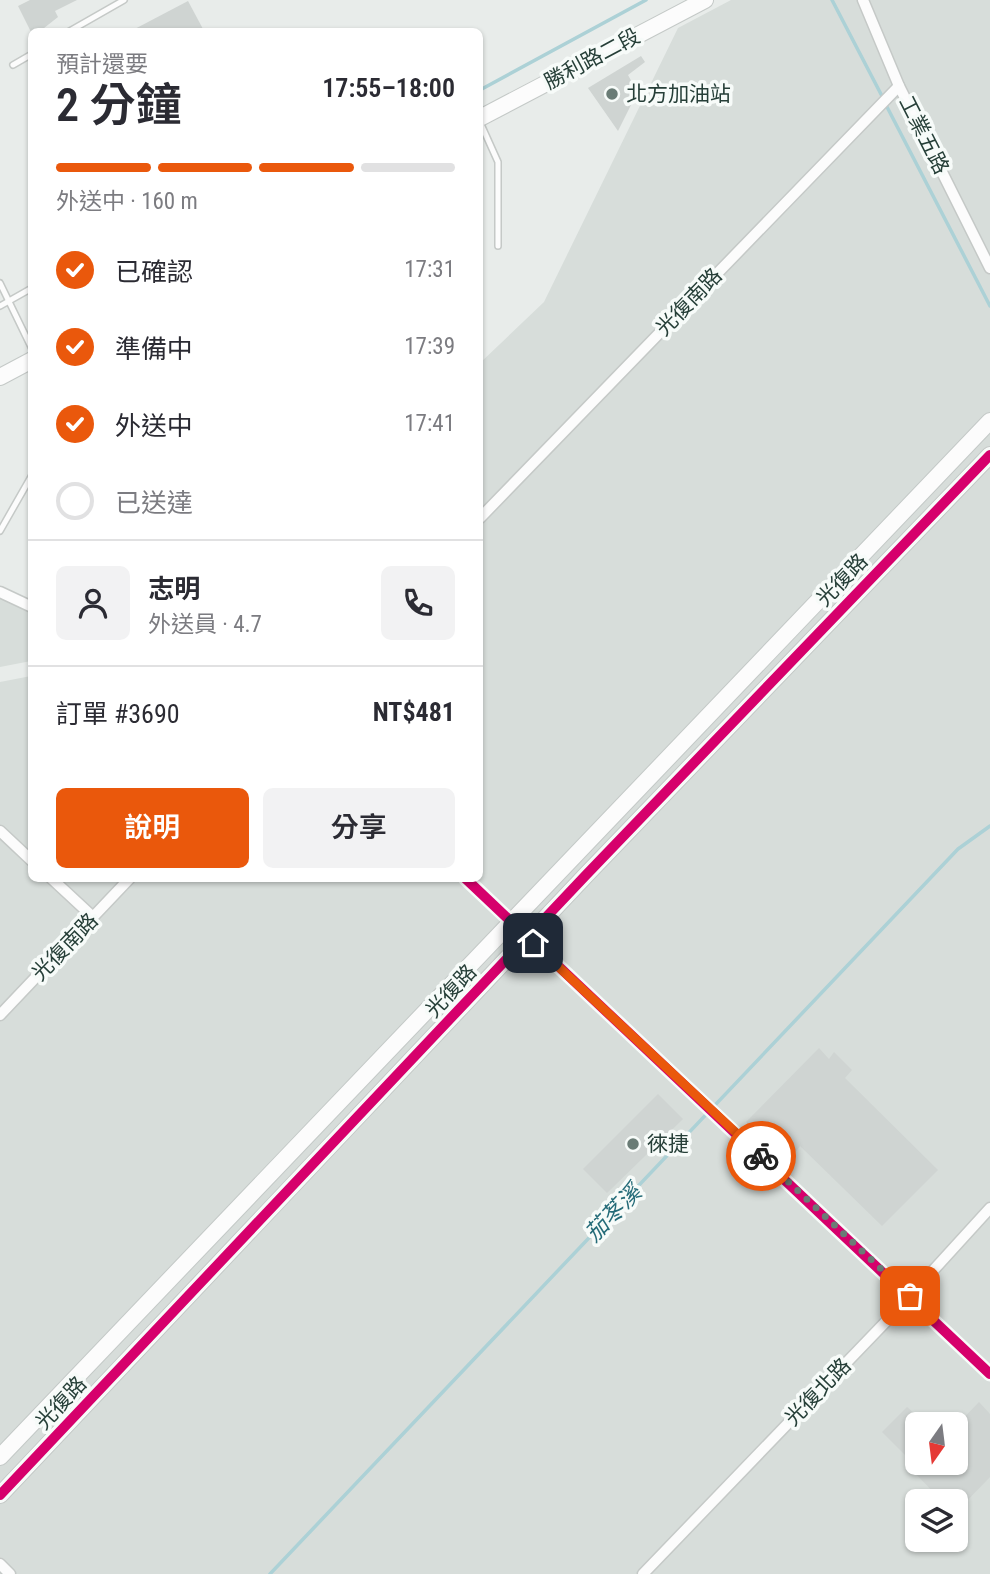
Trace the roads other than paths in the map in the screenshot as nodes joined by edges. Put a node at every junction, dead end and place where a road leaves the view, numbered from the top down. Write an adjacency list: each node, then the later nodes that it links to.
1 (124, 0): 4 (lane)
2 (705, 0): 8 (street, 勝利路二段)
3 (863, 0): 7 (street, 工業五路)
4 (75, 28)
5 (28, 56): 6 (lane)
6 (13, 65)
7 (899, 86): 11 (street, 工業五路); 22 (street, 光復南路)
8 (483, 118)
9 (483, 127): 10 (lane)
10 (498, 246)
11 (990, 268)
12 (0, 283): 14 (lane)
13 (28, 290): 14 (lane)
14 (9, 301): 15 (lane); 16 (lane)
15 (0, 306)
16 (28, 341)
17 (28, 362): 18 (street)
18 (0, 377)
19 (990, 421): 33 (street, 光復路)
20 (990, 455): 34 (street, 光復路)
21 (28, 481): 23 (lane)
22 (483, 515)
23 (2, 523): 24 (lane)
24 (0, 531)
25 (0, 592): 26 (street)
26 (28, 605)
27 (0, 831): 28 (street)
28 (28, 856)
29 (55, 882): 32 (street)
30 (126, 882): 32 (street, 光復南路)
31 (469, 882): 33 (street)
32 (93, 918): 35 (street, 光復南路)
33 (512, 924): 34 (street); 39 (street, 光復路)
34 (528, 938): 37 (street); 40 (street, 光復路)
35 (0, 1015)
36 (990, 1208): 37 (street, 光復北路)
37 (910, 1296): 38 (street); 43 (street, 光復北路)
38 (990, 1374)
39 (0, 1457)
40 (0, 1495)
41 (0, 1564): 42 (street)
42 (10, 1574)
43 (643, 1574)

